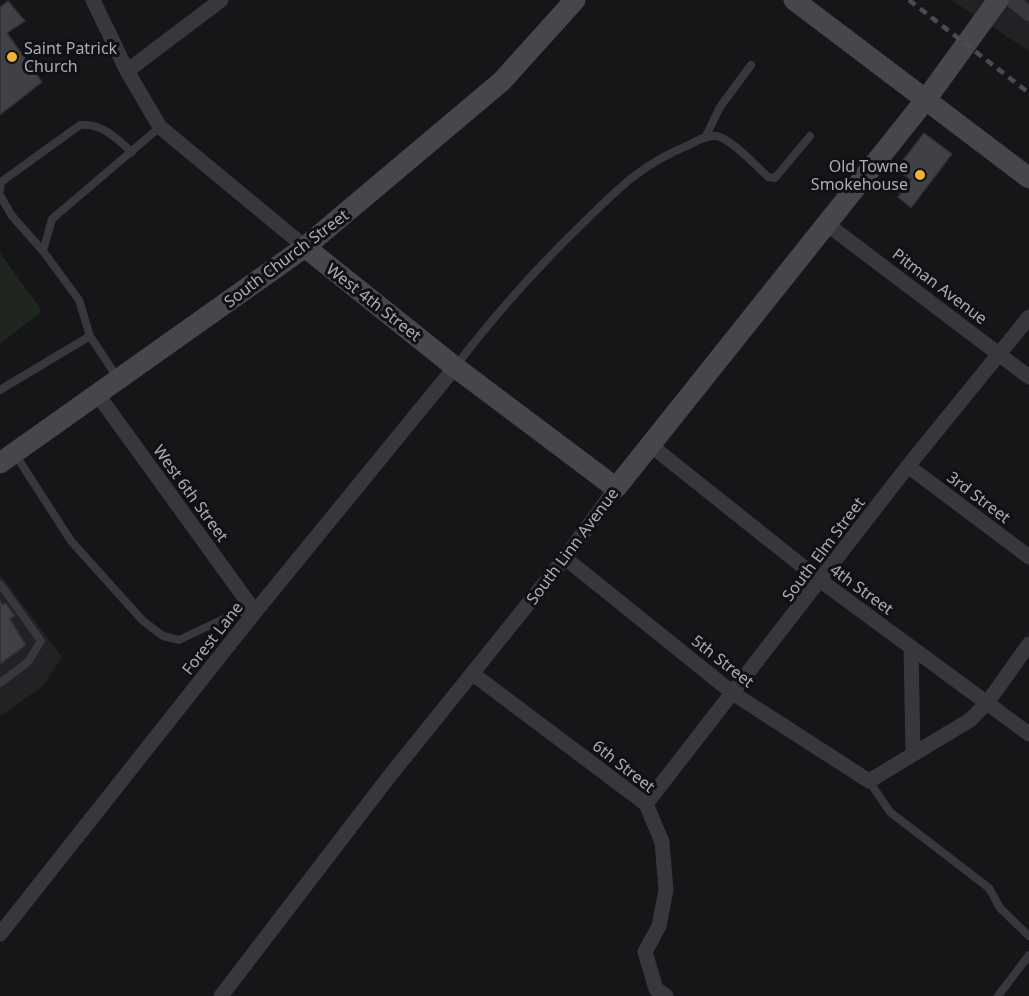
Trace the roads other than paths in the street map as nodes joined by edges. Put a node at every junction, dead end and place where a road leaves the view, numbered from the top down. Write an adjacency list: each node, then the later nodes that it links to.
1 (93, 0): 9 (street, West 4th Street)
2 (221, 0): 9 (street)
3 (575, 0): 19 (street, South Church Street)
4 (794, 0): 10 (street)
5 (998, 0): 10 (street, South Linn Avenue)
6 (1012, 0): 7 (street)
7 (1029, 14)
8 (751, 65): 13 (lane)
9 (127, 71): 11 (street, West 4th Street)
10 (927, 98): 15 (street); 18 (street, South Linn Avenue)
11 (160, 127): 14 (lane); 19 (street, West 4th Street)
12 (810, 136): 13 (lane)
13 (705, 138): 24 (lane)
14 (132, 152): 16 (lane); 20 (lane)
15 (1029, 178)
16 (0, 190)
17 (0, 195): 20 (lane)
18 (828, 225): 23 (street, Pitman Avenue); 29 (street, South Linn Avenue)
19 (305, 247): 24 (street, West 4th Street); 26 (street, South Church Street)
20 (43, 251): 22 (lane)
21 (1029, 317): 23 (street, South Elm Street)
22 (90, 336): 26 (lane); 27 (lane)
23 (1000, 354): 25 (street, Pitman Avenue); 31 (street, South Elm Street)
24 (455, 367): 32 (street, West 4th Street); 37 (street, Forest Lane)
25 (1029, 377)
26 (119, 380): 28 (street, South Church Street)
27 (0, 390)
28 (98, 395): 30 (street, South Church Street); 37 (street, West 6th Street)
29 (649, 444): 32 (street, South Linn Avenue); 35 (street, 4th Street)
30 (7, 458): 37 (lane)
31 (908, 466): 33 (street, 3rd Street); 35 (street, South Elm Street)
32 (616, 488): 34 (street, South Linn Avenue)
33 (1029, 557)
34 (565, 558): 40 (street, South Linn Avenue); 42 (street, 5th Street)
35 (821, 581): 39 (street, 4th Street); 42 (street, South Elm Street)
36 (0, 584): 41 (lane)
37 (255, 612): 48 (street, Forest Lane)
38 (1029, 644): 43 (street)
39 (911, 647): 43 (street, 4th Street); 45 (street)
40 (473, 674): 47 (street, 6th Street); 51 (street, South Linn Avenue)
41 (0, 683)
42 (734, 694): 46 (street, 5th Street); 47 (street, South Elm Street)
43 (987, 703): 44 (street, 4th Street); 45 (street)
44 (1029, 734)
45 (913, 752): 46 (street)
46 (869, 781): 49 (lane)
47 (646, 804): 52 (street, 6th Street)
48 (0, 934)
49 (1029, 936)
50 (1029, 954): 53 (lane)
51 (221, 996)
52 (666, 996)
53 (998, 996)

